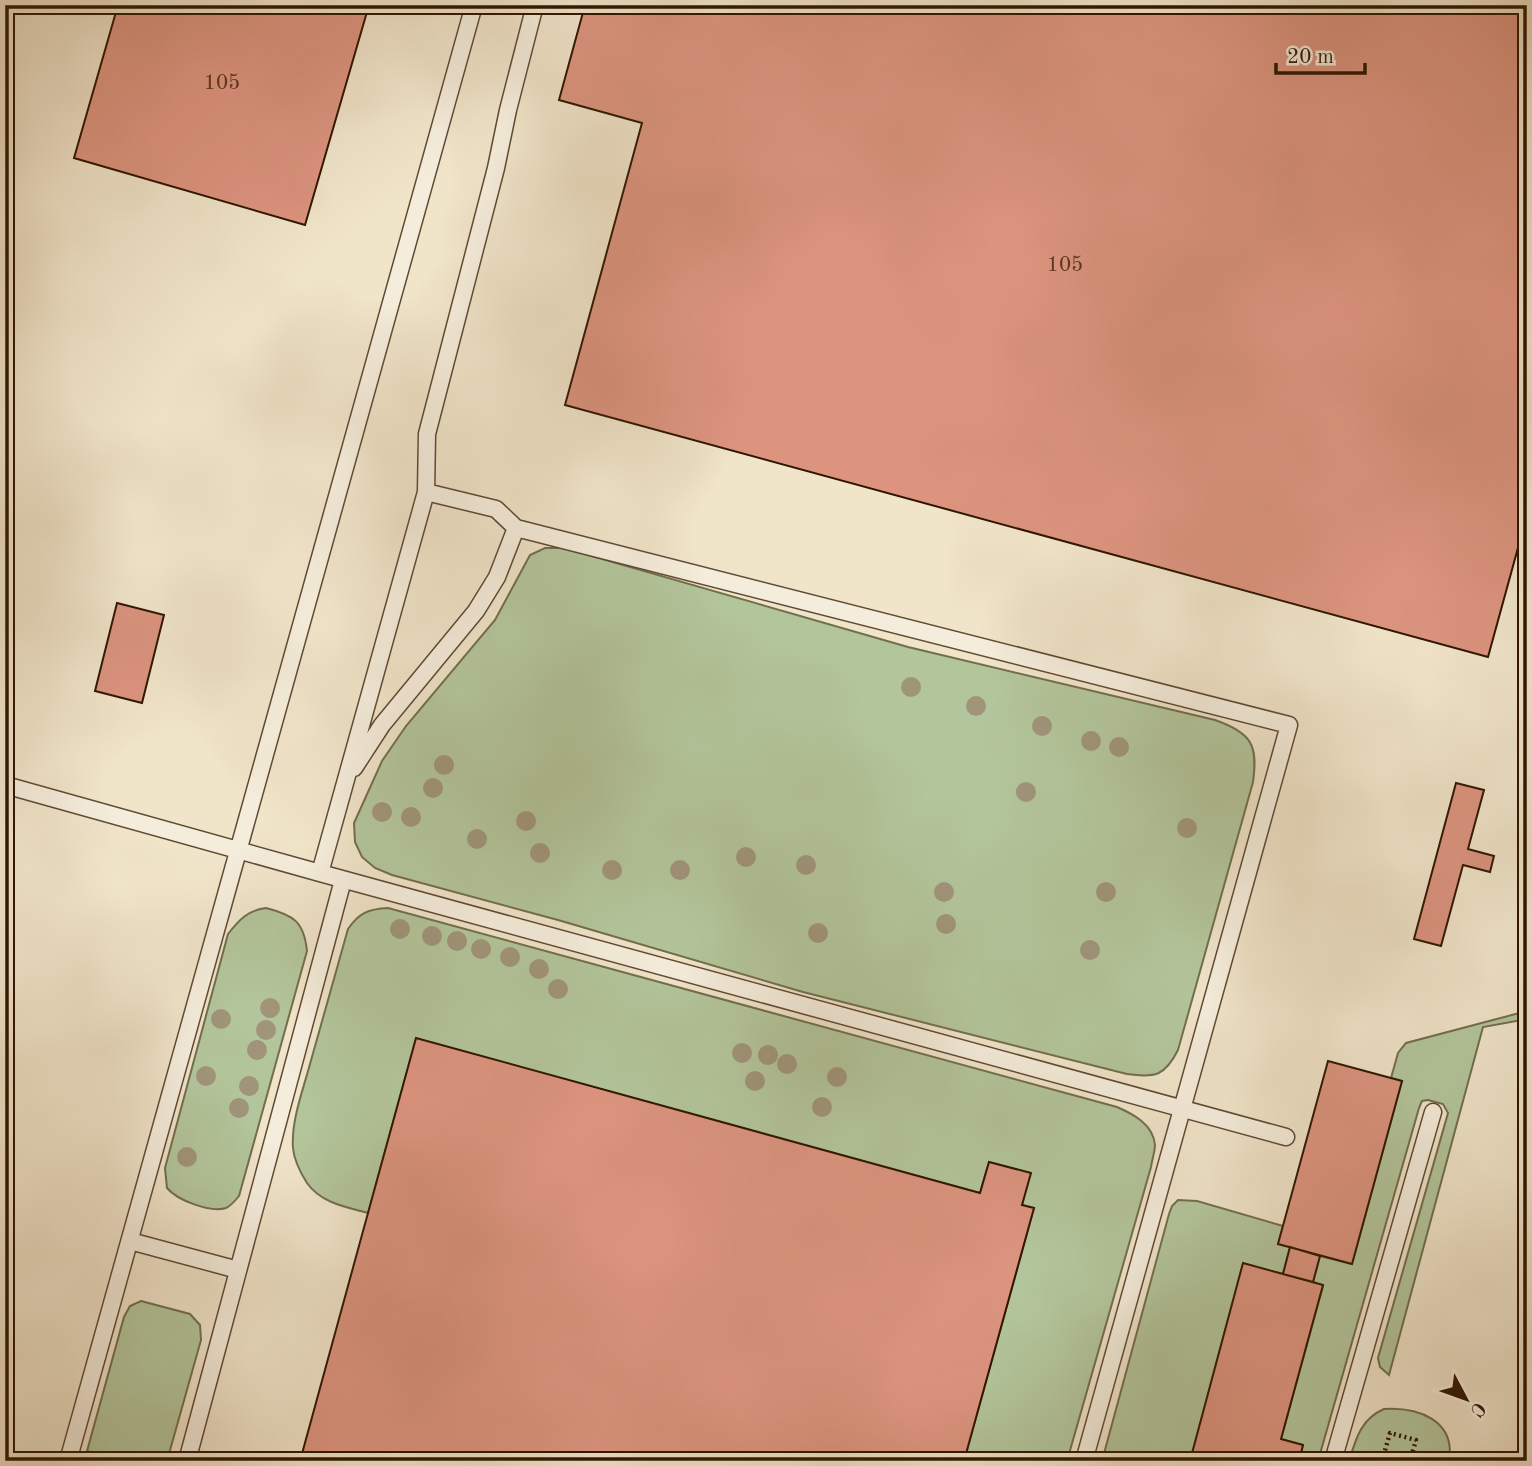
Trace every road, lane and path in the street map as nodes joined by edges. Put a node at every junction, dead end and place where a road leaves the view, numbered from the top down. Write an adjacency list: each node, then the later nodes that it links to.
1 (474, 5): 7 (lane)
2 (535, 5): 3 (lane)
3 (426, 492): 4 (lane); 5 (lane)
4 (516, 528): 5 (lane); 10 (lane)
5 (345, 781): 8 (lane)
6 (5, 785): 7 (lane)
7 (239, 851): 8 (lane); 13 (lane)
8 (320, 873): 9 (lane)
9 (343, 880): 10 (lane); 14 (lane)
10 (1182, 1109): 12 (lane); 17 (lane)
11 (1433, 1112): 18 (lane)
12 (1286, 1137)
13 (130, 1241): 14 (lane); 15 (lane)
14 (238, 1270): 16 (lane)
15 (68, 1461)
16 (187, 1461)
17 (1084, 1461)
18 (1334, 1461)
19 (1382, 1461): 20 (path)
20 (1410, 1461)

